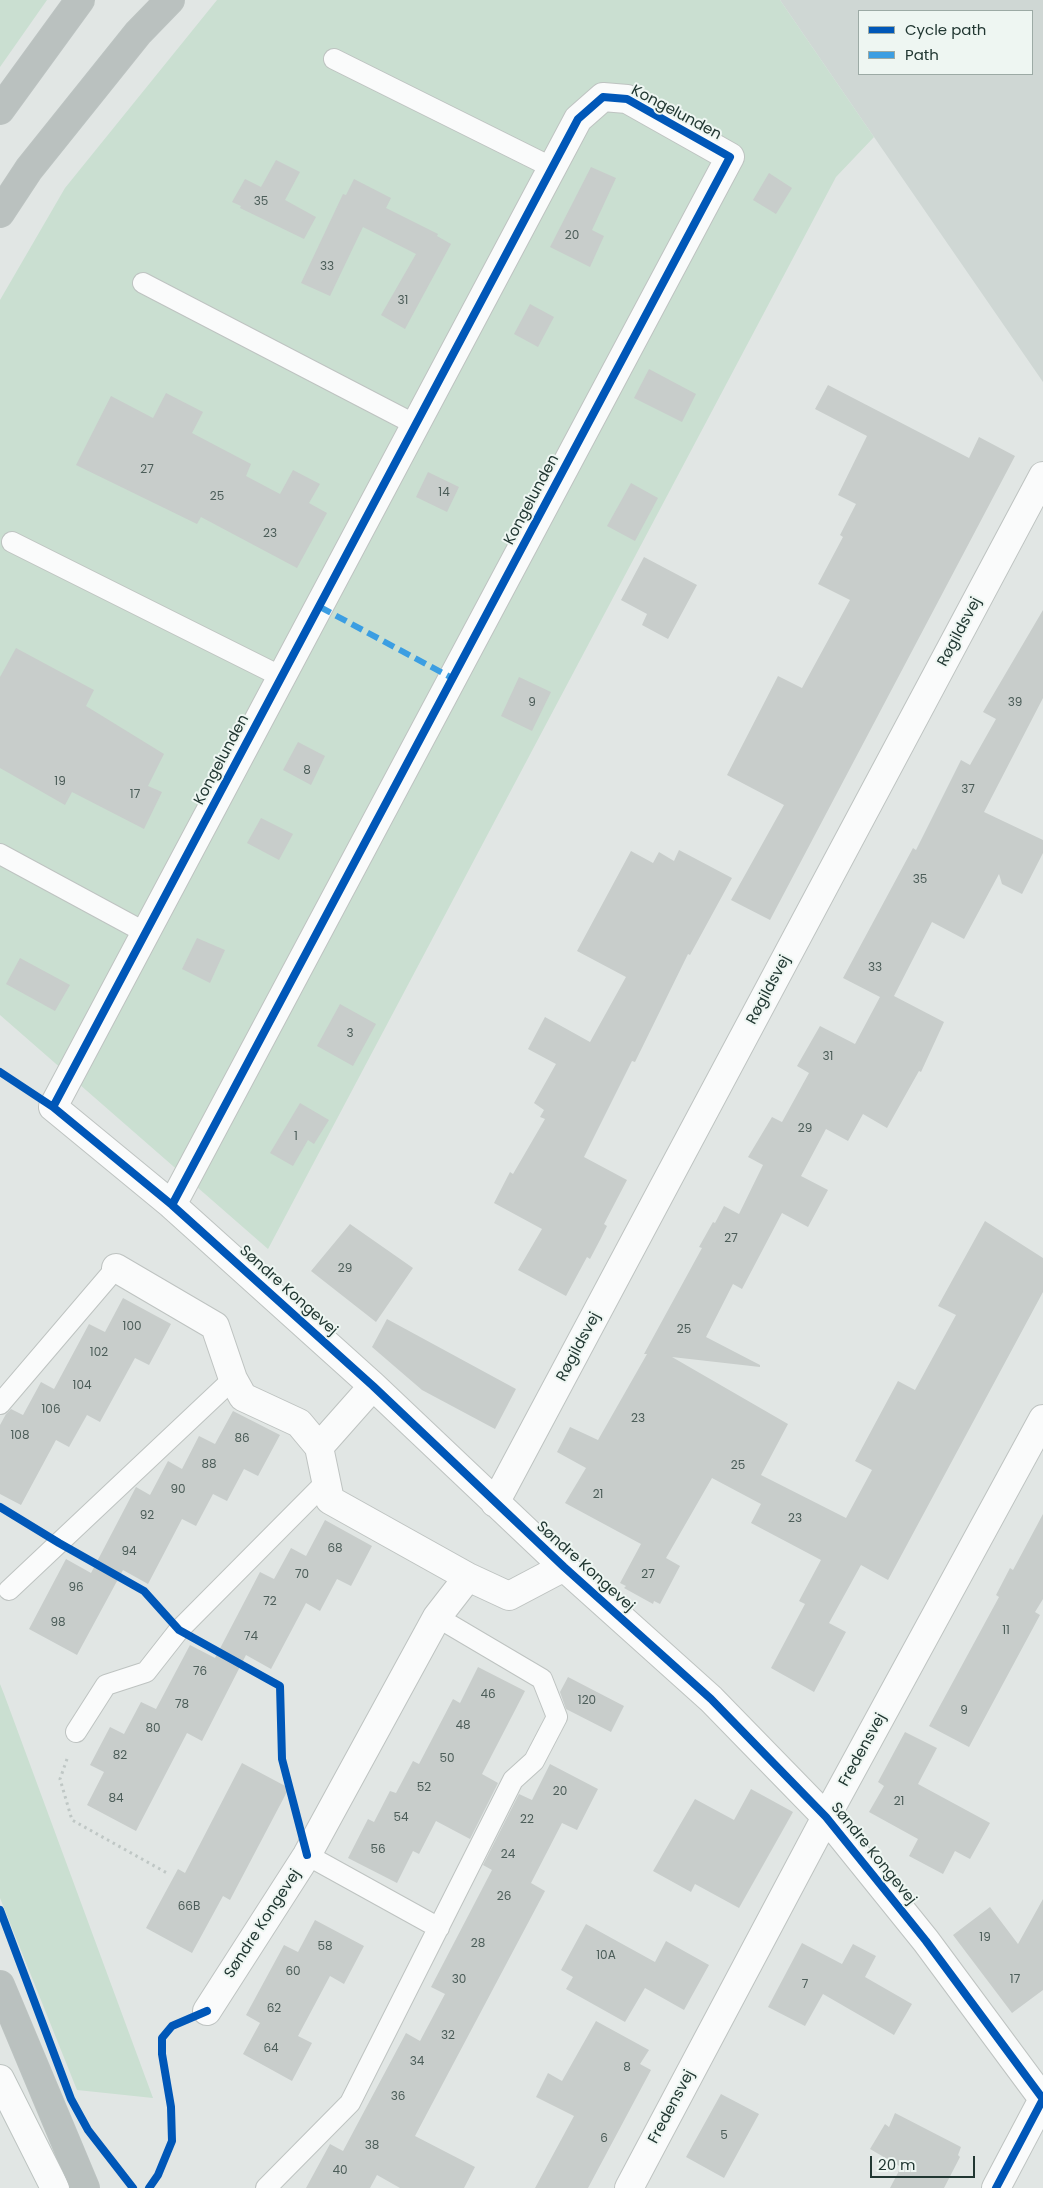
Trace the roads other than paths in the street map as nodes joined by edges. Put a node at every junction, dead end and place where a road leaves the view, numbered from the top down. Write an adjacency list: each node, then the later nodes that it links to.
1 (80, 0): 4 (highway)
2 (170, 0): 6 (highway)
3 (334, 59): 5 (lane)
4 (0, 110)
5 (553, 168): 8 (street, Kongelunden); 15 (street, Kongelunden)
6 (0, 213)
7 (143, 283): 8 (lane)
8 (416, 424): 11 (street, Kongelunden)
9 (1043, 476): 23 (street, Røgildsvej)
10 (12, 542): 11 (lane)
11 (282, 677): 13 (street, Kongelunden)
12 (0, 854): 13 (lane)
13 (146, 933): 14 (street, Kongelunden)
14 (53, 1107): 15 (street, Søndre Kongevej)
15 (172, 1205): 18 (street, Søndre Kongevej)
16 (116, 1268): 17 (street, Søndre Kongevej); 19 (lane, Søndre Kongevej)
17 (233, 1380): 21 (street, Søndre Kongevej); 26 (lane)
18 (373, 1386): 21 (street); 23 (street, Søndre Kongevej)
19 (0, 1404)
20 (1043, 1419): 29 (street, Fredensvej)
21 (319, 1447): 22 (street, Søndre Kongevej)
22 (326, 1482): 25 (street, Søndre Kongevej); 28 (lane)
23 (496, 1504): 24 (street, Søndre Kongevej)
24 (564, 1567): 25 (street, Søndre Kongevej); 29 (street, Søndre Kongevej)
25 (468, 1577): 27 (street, Søndre Kongevej)
26 (9, 1590)
27 (438, 1617): 30 (street, Søndre Kongevej); 31 (lane)
28 (76, 1732)
29 (826, 1817): 35 (street, Søndre Kongevej); 39 (street, Fredensvej)
30 (307, 1856): 31 (lane); 33 (street, Søndre Kongevej)
31 (440, 1928): 38 (lane)
32 (0, 1984): 37 (highway)
33 (207, 2011)
34 (0, 2079): 36 (street)
35 (1043, 2099): 40 (street)
36 (55, 2188)
37 (85, 2188)
38 (266, 2188)
39 (629, 2188)
40 (996, 2188)

